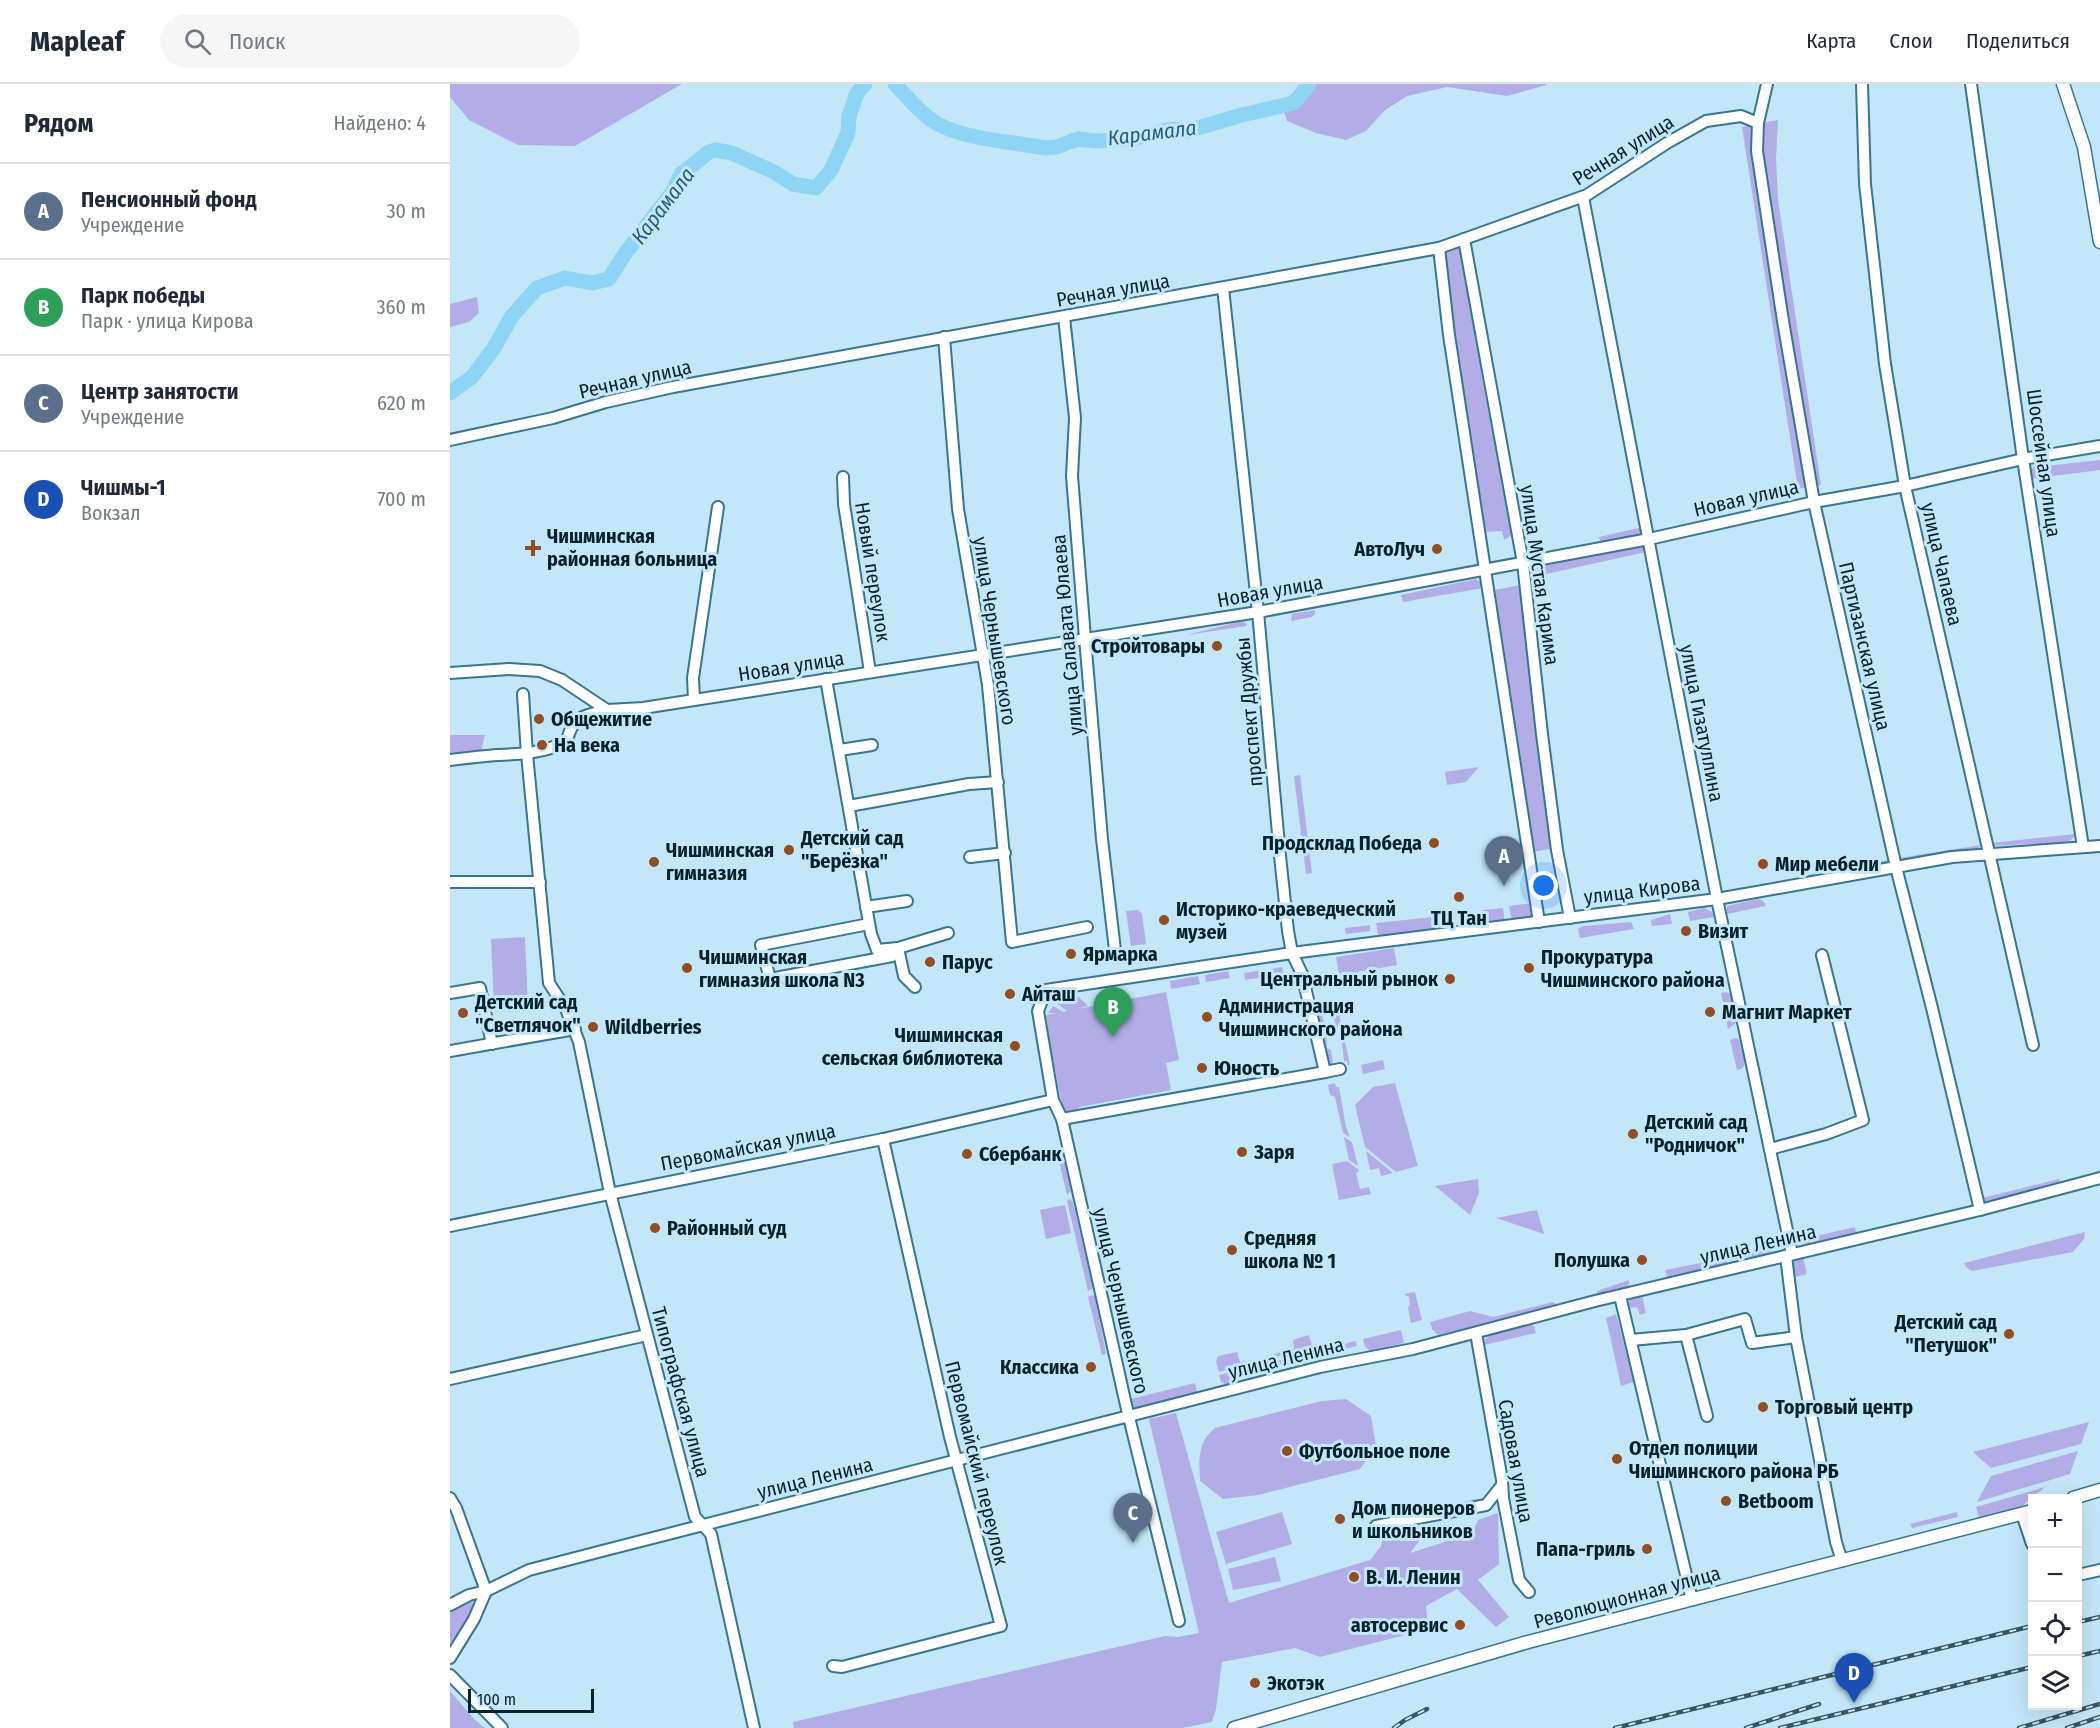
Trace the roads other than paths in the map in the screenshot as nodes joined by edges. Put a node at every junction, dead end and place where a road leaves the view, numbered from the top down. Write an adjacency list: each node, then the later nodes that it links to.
1 (1767, 84): 5 (street, Партизанская улица)
2 (1862, 84): 17 (street, улица Чапаева)
3 (1971, 84): 15 (street, Шоссейная улица)
4 (2063, 84): 8 (main road)
5 (1758, 123): 6 (street, Речная улица); 18 (street, Партизанская улица)
6 (1582, 197): 7 (street, Речная улица); 20 (street, улица Гизатуллина)
7 (1464, 239): 9 (street, Речная улица); 21 (street, улица Мустая Карима)
8 (2100, 242)
9 (1439, 248): 10 (street, Речная улица); 22 (street)
10 (1223, 288): 11 (street, Речная улица); 23 (street, проспект Дружбы)
11 (1064, 317): 12 (street, Речная улица); 24 (street, улица Салавата Юлаева)
12 (944, 337): 13 (street, Речная улица); 25 (street, улица Чернышевского)
13 (450, 440)
14 (2100, 446): 15 (street, Новая улица)
15 (2023, 459): 17 (street, Новая улица); 39 (street, Шоссейная улица)
16 (843, 477): 26 (street, Новый переулок)
17 (1905, 486): 18 (street, Новая улица); 41 (street, улица Чапаева)
18 (1814, 502): 20 (street, Новая улица); 43 (street, Партизанская улица)
19 (718, 507): 30 (street)
20 (1649, 539): 21 (street, Новая улица); 46 (street, улица Гизатуллина)
21 (1523, 563): 22 (street, Новая улица); 49 (street, улица Мустая Карима)
22 (1485, 570): 23 (street, Новая улица); 50 (street)
23 (1258, 612): 24 (street, Новая улица); 56 (street, проспект Дружбы)
24 (1085, 638): 25 (street, Новая улица); 55 (street, улица Салавата Юлаева)
25 (983, 654): 26 (street, Новая улица); 36 (street, улица Чернышевского)
26 (870, 672): 28 (street, Новая улица)
27 (450, 673): 31 (street)
28 (826, 679): 30 (street, Новая улица); 33 (street)
29 (523, 694): 34 (street, Типографская улица)
30 (694, 699): 31 (street, Новая улица)
31 (607, 710): 34 (street, Новая улица)
32 (872, 745): 33 (street)
33 (840, 750): 37 (street)
34 (527, 754): 35 (street, Новая улица); 45 (street, Типографская улица)
35 (450, 760)
36 (998, 782): 37 (street); 40 (street, улица Чернышевского)
37 (849, 806): 48 (street)
38 (2100, 846): 39 (street, улица Кирова)
39 (2083, 847): 41 (street, улица Кирова)
40 (1005, 853): 42 (street); 51 (street, улица Чернышевского)
41 (1990, 854): 43 (street, улица Кирова); 63 (street, улица Чапаева)
42 (970, 857)
43 (1896, 867): 46 (street, улица Кирова); 73 (street, Партизанская улица)
44 (450, 882): 45 (street)
45 (540, 882): 61 (street, Типографская улица)
46 (1717, 899): 49 (street, улица Кирова); 70 (street, улица Гизатуллина)
47 (907, 901): 48 (street)
48 (866, 907): 52 (street)
49 (1570, 918): 50 (street, улица Кирова)
50 (1539, 922): 56 (street, улица Кирова)
51 (1087, 927)
52 (870, 929): 54 (street); 54 (street)
53 (948, 933): 54 (street)
54 (894, 949): 58 (street)
55 (1115, 950)
56 (1292, 953): 59 (street, улица Кирова); 66 (street, проспект Дружбы)
57 (1822, 955): 70 (street)
58 (915, 987)
59 (1046, 990): 67 (street, улица Чернышевского)
60 (450, 993): 62 (street)
61 (575, 1029): 62 (street); 72 (street, Типографская улица)
62 (492, 1044): 64 (street)
63 (2033, 1045)
64 (450, 1051)
65 (1340, 1069): 66 (street)
66 (1325, 1072): 68 (street)
67 (1053, 1100): 68 (street, улица Чернышевского); 69 (street, Первомайская улица)
68 (1062, 1119): 84 (street, улица Чернышевского)
69 (883, 1139): 72 (street, Первомайская улица); 85 (street, Первомайский переулок)
70 (1770, 1149): 75 (street, улица Гизатуллина)
71 (2100, 1178): 73 (street, улица Ленина)
72 (610, 1193): 74 (street, Первомайская улица); 78 (street, Типографская улица)
73 (1980, 1210): 75 (street, улица Ленина)
74 (450, 1226)
75 (1789, 1255): 76 (street, улица Ленина); 80 (street, улица Гизатуллина)
76 (1620, 1296): 77 (street, улица Ленина); 81 (street)
77 (1476, 1333): 84 (street, улица Ленина); 86 (street, Садовая улица)
78 (647, 1335): 82 (street); 91 (street, Типографская улица)
79 (1686, 1335): 80 (street); 81 (street); 83 (street)
80 (1796, 1336): 93 (street, улица Гизатуллина)
81 (1631, 1340): 98 (street)
82 (450, 1379)
83 (1707, 1416)
84 (1129, 1417): 85 (street, улица Ленина); 100 (street, улица Чернышевского)
85 (956, 1461): 91 (street, улица Ленина); 102 (street, Первомайский переулок)
86 (1502, 1485): 92 (street); 97 (street, Садовая улица)
87 (2100, 1490): 88 (main road)
88 (2082, 1495)
89 (450, 1498): 96 (street)
90 (2027, 1513): 93 (main road, Революционная улица)
91 (702, 1525): 96 (street, улица Ленина); 105 (street, Типографская улица)
92 (1376, 1526)
93 (1842, 1560): 98 (main road, Революционная улица)
94 (2100, 1570): 95 (street)
95 (2082, 1574)
96 (486, 1591): 99 (street, улица Ленина); 101 (street)
97 (1529, 1592)
98 (1692, 1600): 106 (main road, Революционная улица)
99 (450, 1605)
100 (1179, 1621)
101 (450, 1658)
102 (833, 1666)
103 (450, 1675): 104 (street)
104 (502, 1728)
105 (754, 1728)
106 (1234, 1728)

